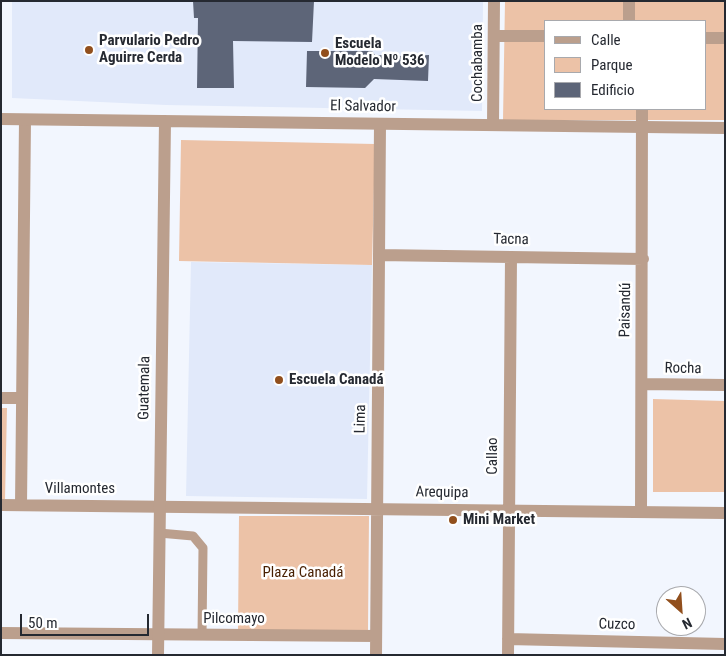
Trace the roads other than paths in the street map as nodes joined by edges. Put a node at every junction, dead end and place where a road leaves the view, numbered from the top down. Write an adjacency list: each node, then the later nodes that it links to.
1 (494, 1): 4 (street, Cochabamba)
2 (629, 1): 3 (street)
3 (629, 20)
4 (494, 36): 5 (street); 13 (street, Cochabamba)
5 (544, 36)
6 (706, 38): 7 (street)
7 (725, 38)
8 (642, 110): 14 (street, Paisandú)
9 (1, 119): 10 (street, El Salvador)
10 (25, 120): 11 (street, El Salvador); 22 (street)
11 (165, 121): 12 (street, El Salvador); 25 (street, Guatemala)
12 (380, 124): 13 (street, El Salvador); 16 (street, Lima)
13 (494, 125): 14 (street, El Salvador)
14 (643, 127): 15 (street, El Salvador); 18 (street, Paisandú)
15 (725, 128)
16 (379, 254): 17 (street, Tacna); 26 (street, Lima)
17 (510, 257): 18 (street, Tacna); 27 (street, Callao)
18 (643, 259): 19 (street, Paisandú)
19 (642, 384): 20 (street, Rocha); 28 (street, Paisandú)
20 (725, 385)
21 (1, 398): 22 (street)
22 (22, 398): 24 (street)
23 (1, 505): 24 (street, Villamontes)
24 (21, 505): 25 (street, Villamontes)
25 (159, 506): 26 (street, Arequipa); 30 (street, Guatemala)
26 (376, 509): 27 (street, Arequipa); 34 (street, Lima)
27 (509, 510): 28 (street, Arequipa); 35 (street, Callao)
28 (641, 512): 29 (street, Arequipa)
29 (725, 513)
30 (159, 534): 32 (street, Guatemala); 33 (lane)
31 (1, 633): 32 (street, Pilcomayo)
32 (158, 634): 33 (street, Pilcomayo); 37 (street, Guatemala)
33 (202, 635): 34 (street, Pilcomayo)
34 (376, 636): 38 (street, Lima)
35 (508, 639): 36 (street, Cuzco); 39 (street, Callao)
36 (725, 644)
37 (158, 655)
38 (376, 655)
39 (508, 655)

